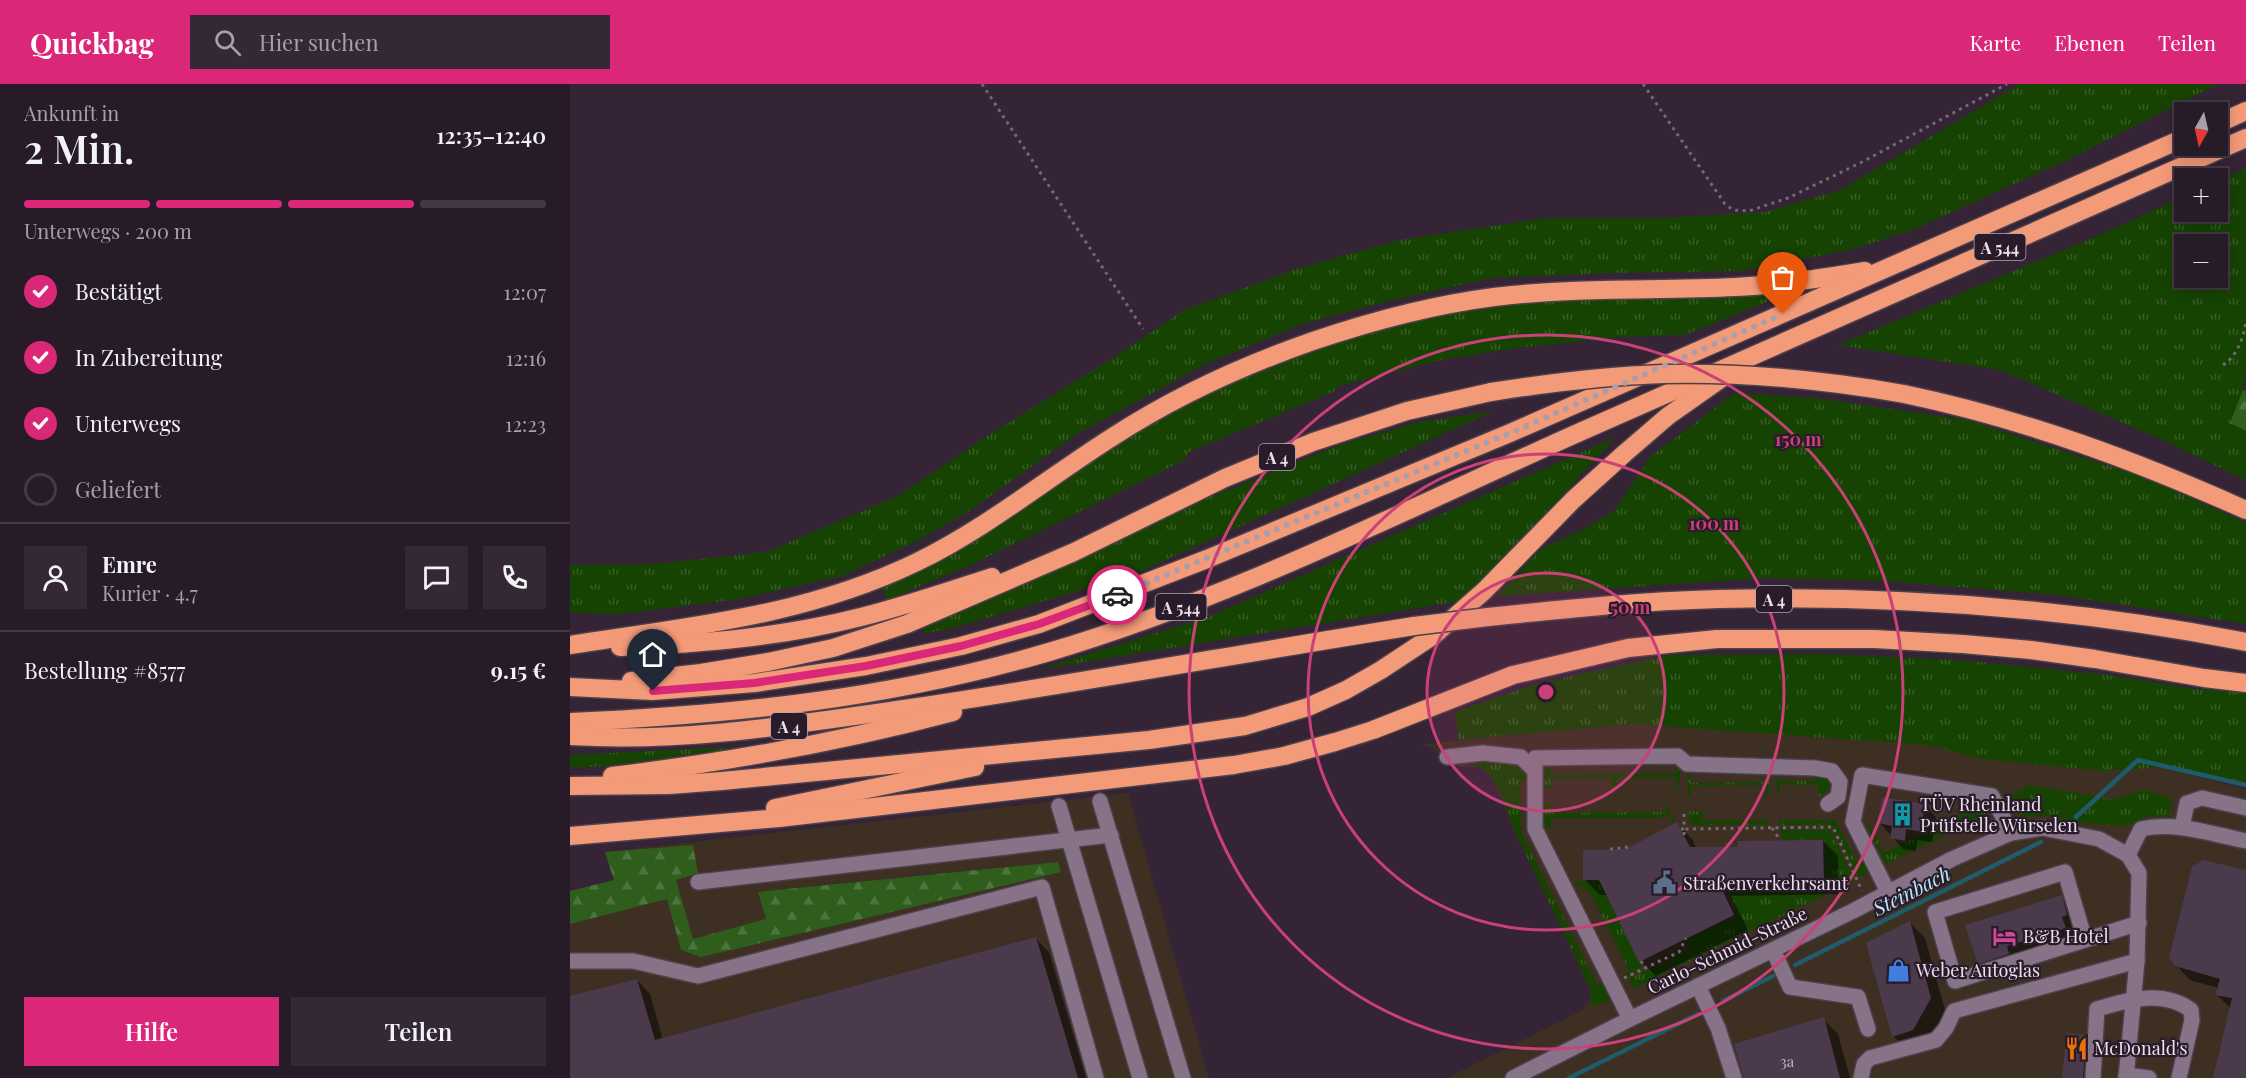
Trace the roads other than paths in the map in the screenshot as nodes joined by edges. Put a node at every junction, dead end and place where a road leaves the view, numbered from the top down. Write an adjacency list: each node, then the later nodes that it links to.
1 (2246, 111): 2 (highway)
2 (2228, 119)
3 (2246, 138): 6 (highway, A 544)
4 (2174, 142): 5 (highway, A 544)
5 (1890, 267): 10 (highway); 12 (highway, A 544)
6 (1753, 356): 14 (highway, A 544); 16 (highway)
7 (2246, 510): 8 (highway, A 4, bridge)
8 (1074, 552): 10 (highway); 12 (highway, A 4)
9 (2246, 642): 13 (highway, A 4, bridge)
10 (570, 646)
11 (2246, 682): 25 (highway)
12 (570, 687)
13 (1006, 694): 15 (highway, A 4); 19 (highway)
14 (570, 722)
15 (570, 736)
16 (1072, 747): 20 (highway); 25 (highway)
17 (1447, 757): 18 (street)
18 (1534, 770): 22 (street); 42 (street)
19 (570, 780)
20 (570, 786)
21 (1100, 801): 28 (street)
22 (1828, 804)
23 (1059, 806): 30 (street)
24 (2246, 808): 26 (street)
25 (697, 824): 29 (highway)
26 (2182, 827): 31 (street); 32 (street)
27 (2012, 833): 32 (street, Carlo-Schmid-Straße); 34 (street, Carlo-Schmid-Straße); 34 (street)
28 (1112, 835): 30 (street); 47 (street)
29 (570, 836)
30 (1068, 840): 33 (street); 46 (street)
31 (2246, 841)
32 (2128, 855): 35 (street)
33 (698, 882)
34 (1888, 892): 37 (street, Carlo-Schmid-Straße)
35 (2139, 923): 36 (street); 39 (street)
36 (2085, 940): 36 (street)
37 (1773, 950): 40 (street, Carlo-Schmid-Straße); 43 (street)
38 (570, 961): 45 (street)
39 (2137, 961): 41 (street); 50 (street)
40 (1698, 986): 42 (street, Carlo-Schmid-Straße); 49 (street)
41 (2133, 998): 44 (street); 51 (street); 53 (street)
42 (1630, 1018): 48 (street, Carlo-Schmid-Straße)
43 (1868, 1029)
44 (2126, 1077): 52 (street)
45 (1096, 1078)
46 (1140, 1078)
47 (1183, 1078)
48 (1514, 1078)
49 (1734, 1078)
50 (1861, 1078)
51 (2093, 1078)
52 (2149, 1078)
53 (2179, 1078)

